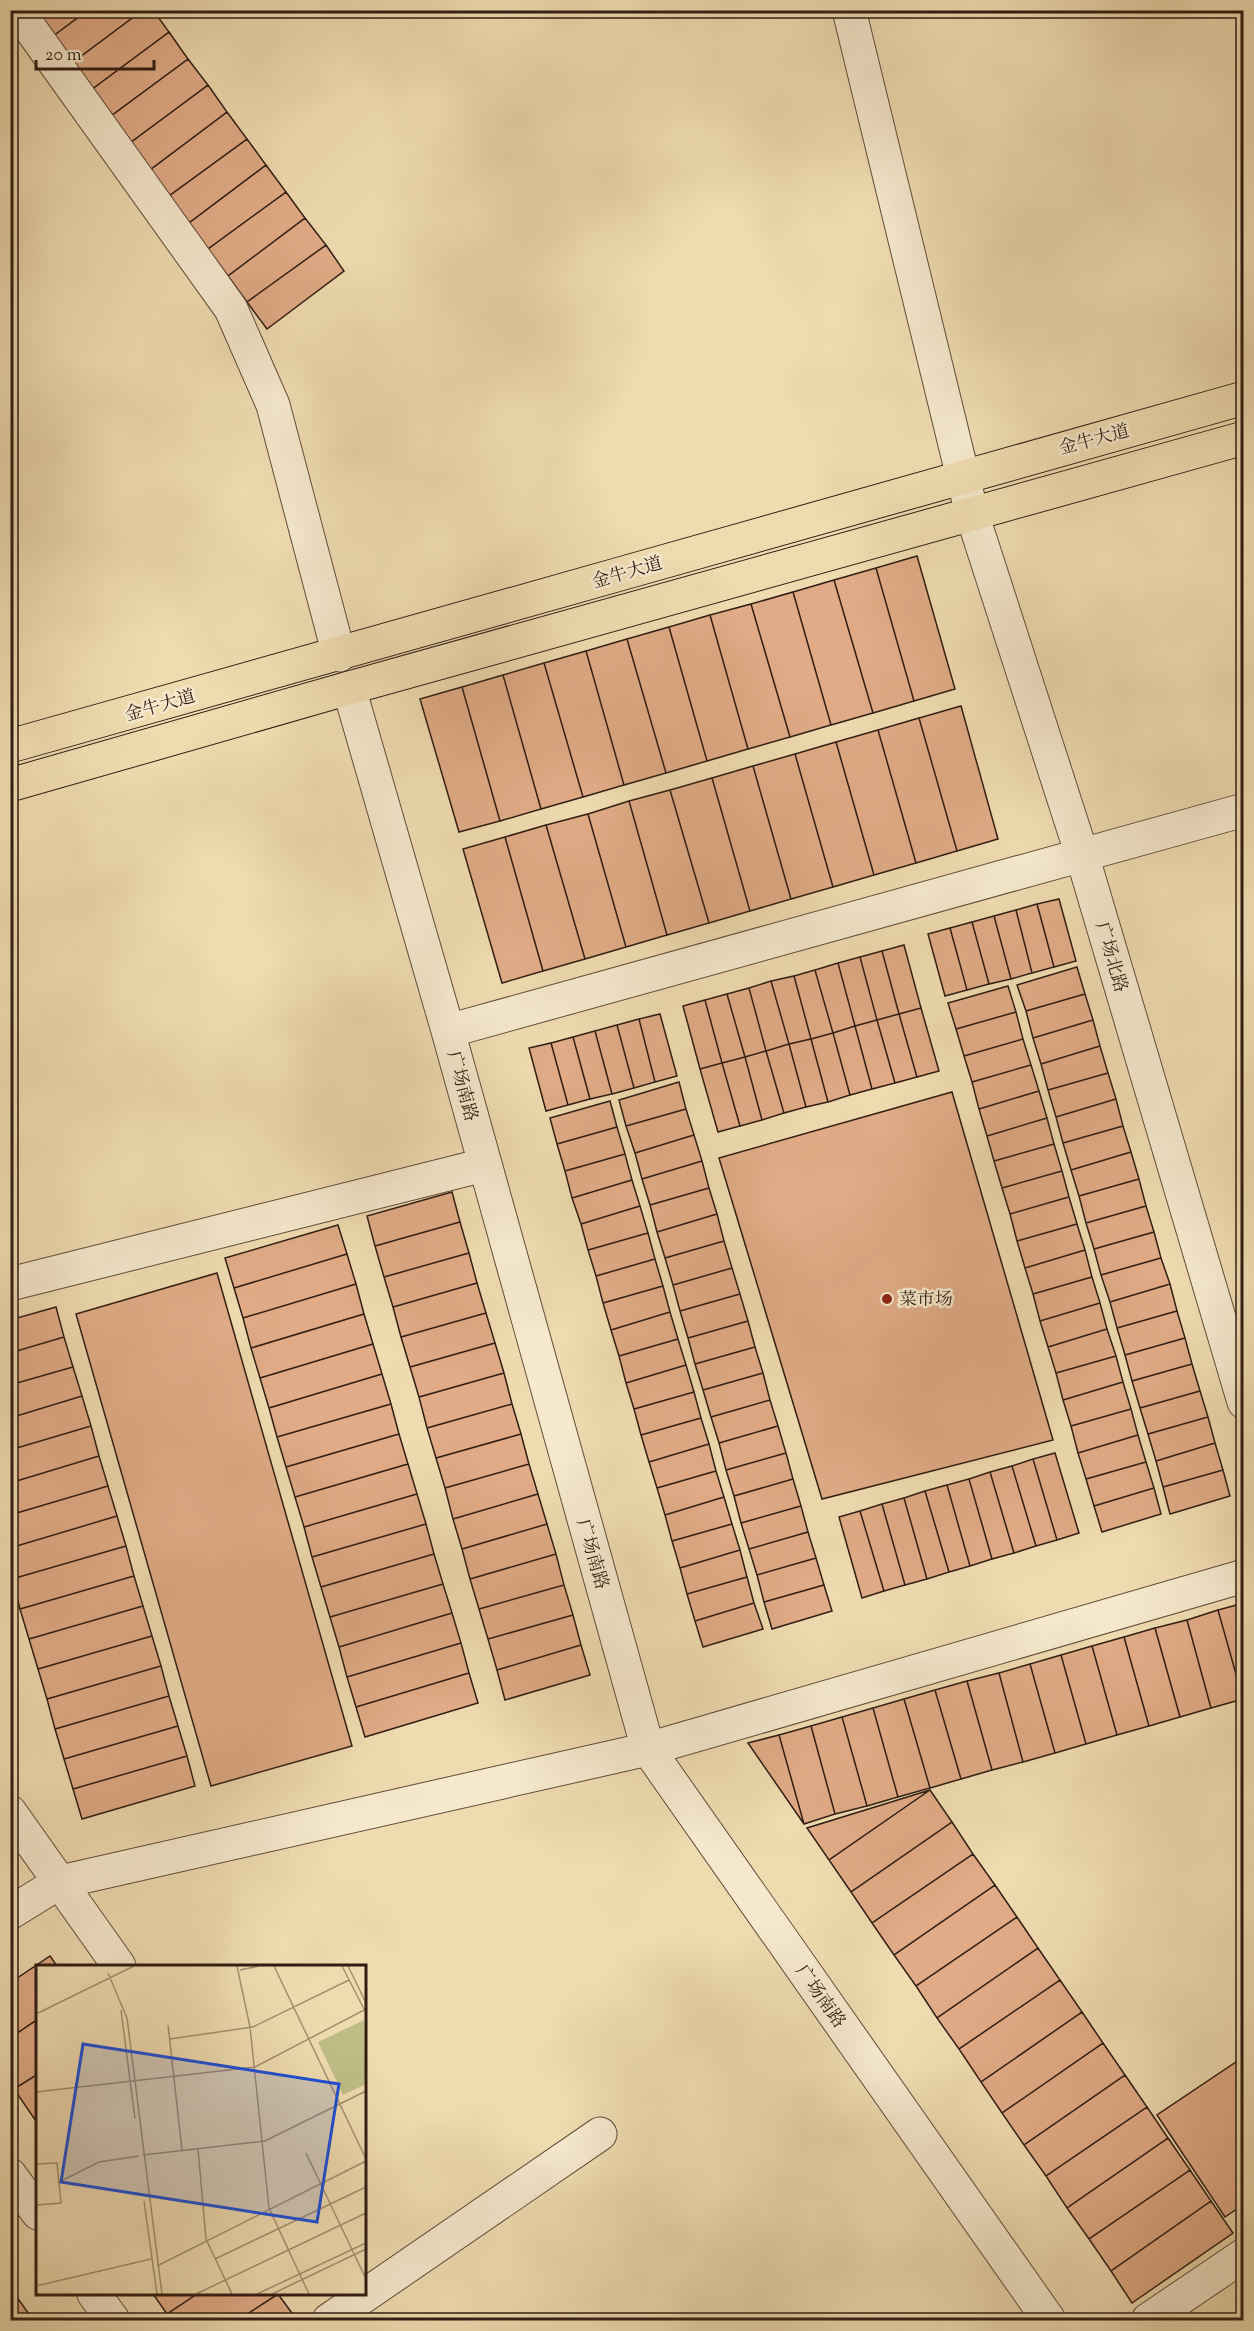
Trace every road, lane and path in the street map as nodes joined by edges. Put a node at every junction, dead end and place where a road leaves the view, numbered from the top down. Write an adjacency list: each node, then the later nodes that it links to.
1 (17, 10): 7 (street)
2 (849, 10): 5 (street, 广场北路)
3 (1244, 398): 5 (main road, 金牛大道)
4 (1244, 438): 6 (main road, 金牛大道)
5 (963, 475): 6 (street, 广场北路); 7 (main road, 金牛大道)
6 (972, 514): 8 (main road, 金牛大道); 12 (street, 广场北路)
7 (339, 655): 9 (main road, 金牛大道)
8 (348, 688): 10 (main road, 金牛大道); 13 (street, 广场南路)
9 (10, 746)
10 (10, 785)
11 (1244, 810): 12 (street)
12 (1082, 855): 13 (street); 16 (street, 广场北路)
13 (448, 1031): 14 (street, 广场南路)
14 (484, 1164): 15 (street); 18 (street, 广场南路)
15 (10, 1284)
16 (1244, 1402)
17 (1244, 1576): 18 (street)
18 (648, 1749): 20 (street); 30 (street, 广场南路)
19 (10, 1812): 20 (street)
20 (60, 1882): 21 (street); 22 (street)
21 (10, 1913)
22 (117, 1965)
23 (600, 2134): 28 (street)
24 (10, 2175): 25 (street)
25 (36, 2210)
26 (1244, 2255): 31 (street)
27 (95, 2295): 29 (street)
28 (347, 2310)
29 (113, 2320)
30 (1049, 2320)
31 (1148, 2320)

